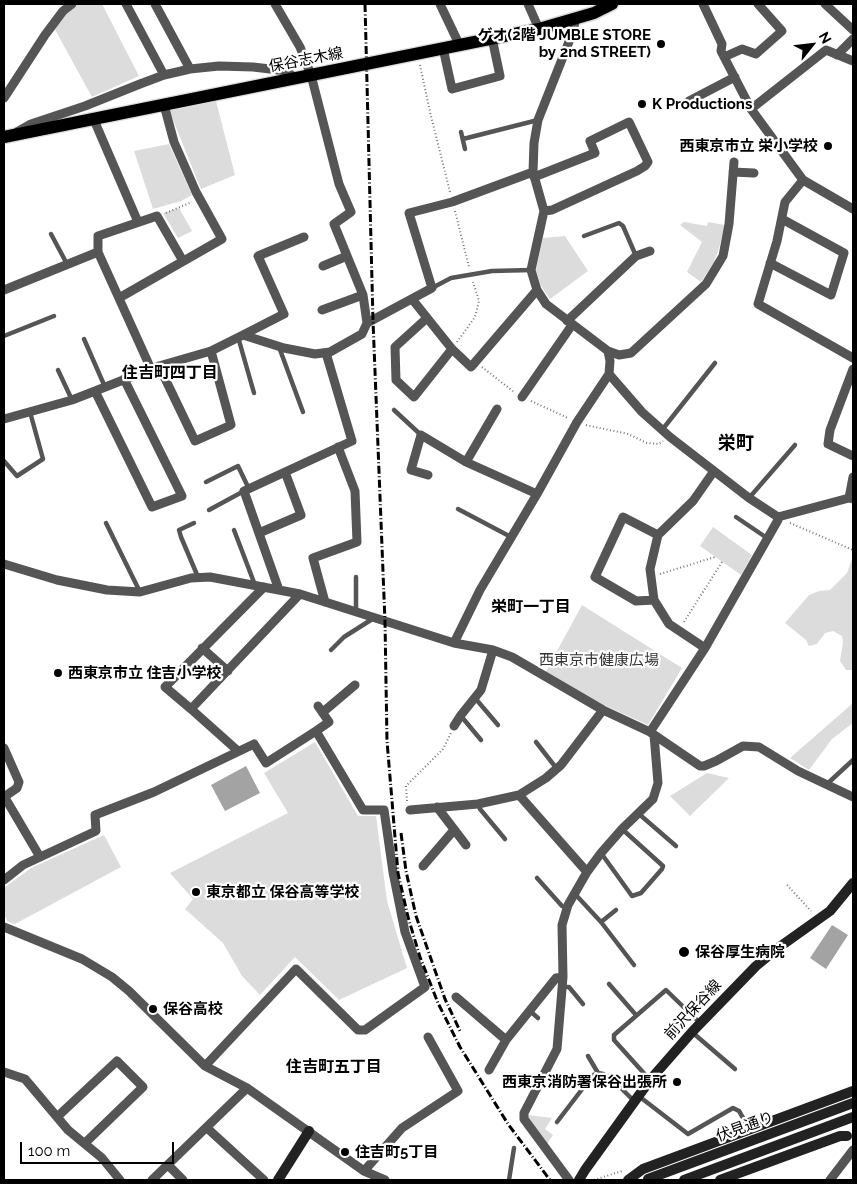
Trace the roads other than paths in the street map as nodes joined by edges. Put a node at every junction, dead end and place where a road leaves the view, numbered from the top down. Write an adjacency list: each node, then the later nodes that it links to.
1 (72, 4): 26 (street)
2 (126, 4): 22 (street)
3 (156, 4): 21 (street)
4 (277, 4): 23 (street)
5 (440, 4): 16 (street)
6 (528, 4): 12 (street)
7 (612, 4): 11 (main road, 保谷志木線)
8 (704, 4): 19 (street)
9 (758, 4): 19 (street)
10 (825, 4): 13 (street)
11 (574, 20): 12 (main road, 保谷志木線); 31 (street)
12 (539, 29): 14 (main road, 保谷志木線)
13 (853, 30)
14 (492, 38): 16 (main road, 保谷志木線); 17 (street)
15 (853, 39): 18 (street)
16 (459, 44): 17 (main road, 保谷志木線)
17 (443, 48): 23 (main road, 保谷志木線)
18 (838, 55): 20 (street); 29 (street)
19 (724, 57): 24 (street)
20 (853, 61)
21 (190, 69): 22 (street); 25 (street)
22 (164, 75): 33 (street)
23 (311, 75): 25 (main road, 保谷志木線); 50 (street)
24 (734, 77): 27 (street); 29 (street)
25 (294, 78): 28 (main road, 保谷志木線)
26 (4, 98)
27 (689, 101)
28 (164, 105): 30 (main road, 保谷志木線); 52 (street)
29 (751, 109): 40 (street)
30 (94, 120): 33 (main road, 保谷志木線); 44 (street)
31 (538, 120): 34 (lane); 39 (street)
32 (461, 132): 34 (lane)
33 (7, 136)
34 (463, 139): 35 (lane)
35 (465, 149)
36 (734, 162): 37 (street)
37 (733, 172): 38 (street); 74 (street)
38 (754, 173)
39 (533, 174): 42 (street); 42 (street); 57 (street)
40 (803, 180): 41 (street); 43 (street)
41 (853, 209)
42 (544, 211): 56 (street)
43 (782, 219): 53 (street); 53 (street)
44 (138, 222): 49 (street); 52 (street)
45 (51, 234): 54 (lane)
46 (584, 236): 51 (lane)
47 (304, 237): 69 (street)
48 (650, 251): 51 (street)
49 (98, 252): 54 (street); 61 (street)
50 (346, 256): 55 (street); 60 (street)
51 (636, 256): 66 (street)
52 (183, 261): 61 (street)
53 (770, 263): 76 (street)
54 (67, 264): 58 (street)
55 (323, 266)
56 (531, 270): 57 (lane); 59 (street)
57 (432, 288): 62 (street)
58 (4, 290)
59 (536, 290): 66 (street); 72 (street)
60 (363, 295): 63 (street); 67 (street)
61 (119, 298): 78 (street)
62 (412, 299): 65 (street); 67 (street)
63 (322, 310)
64 (54, 316): 68 (lane)
65 (427, 318): 72 (street); 72 (street)
66 (570, 323): 74 (street); 87 (street)
67 (367, 324): 75 (street)
68 (4, 336)
69 (240, 336): 71 (street); 73 (street); 86 (lane)
70 (84, 339): 84 (lane)
71 (279, 346): 75 (street); 92 (lane)
72 (452, 349)
73 (211, 351): 78 (street); 78 (street)
74 (608, 351): 81 (street)
75 (326, 353): 97 (street)
76 (853, 358)
77 (715, 363): 94 (lane)
78 (155, 368): 82 (street)
79 (853, 368): 83 (street)
80 (58, 370): 88 (lane)
81 (609, 374): 94 (street); 107 (street)
82 (124, 379): 84 (street); 85 (street)
83 (850, 385): 98 (street)
84 (105, 387): 85 (street)
85 (95, 391): 88 (street)
86 (254, 393)
87 (522, 397)
88 (72, 400): 91 (street)
89 (497, 409): 100 (street)
90 (394, 410): 95 (lane)
91 (29, 411): 93 (street); 99 (lane)
92 (302, 412)
93 (4, 418)
94 (662, 430): 101 (street)
95 (420, 435): 100 (street); 103 (street)
96 (795, 444): 108 (lane)
97 (338, 448): 102 (street); 129 (street)
98 (853, 456)
99 (4, 461)
100 (466, 462): 107 (street)
101 (714, 471): 108 (street); 118 (street)
102 (285, 472): 106 (street); 117 (street)
103 (428, 475)
104 (853, 477): 109 (street)
105 (206, 482): 106 (lane)
106 (247, 490): 111 (lane); 117 (street)
107 (537, 494): 119 (street)
108 (749, 498): 113 (street)
109 (851, 498): 113 (street)
110 (458, 509): 119 (lane)
111 (209, 510)
112 (736, 517): 120 (lane)
113 (778, 519): 120 (street)
114 (194, 522): 122 (lane)
115 (106, 523): 126 (lane)
116 (234, 530): 124 (lane)
117 (259, 533): 125 (street)
118 (658, 536): 128 (street); 128 (street)
119 (512, 537): 132 (street)
120 (767, 538): 134 (street)
121 (4, 564): 126 (street)
122 (198, 577): 124 (street); 126 (street)
123 (356, 577): 130 (lane)
124 (259, 586): 125 (street); 133 (street)
125 (279, 590): 127 (street)
126 (140, 592)
127 (300, 594): 129 (street); 137 (street)
128 (654, 600): 134 (street)
129 (324, 602): 130 (street)
130 (356, 612): 131 (street)
131 (374, 618): 132 (street); 135 (lane)
132 (454, 643): 136 (street)
133 (202, 648): 137 (street); 140 (street)
134 (705, 648): 146 (street)
135 (331, 650)
136 (493, 650): 139 (street); 141 (street)
137 (228, 671): 140 (street)
138 (355, 685): 145 (street)
139 (475, 698): 142 (street); 143 (lane)
140 (191, 709): 150 (street)
141 (603, 710): 146 (street); 152 (street)
142 (460, 715): 144 (street); 147 (lane)
143 (498, 725)
144 (454, 726)
145 (316, 731): 150 (street); 191 (street)
146 (652, 734): 153 (street); 160 (street)
147 (480, 740)
148 (536, 742): 152 (lane)
149 (4, 748): 155 (street)
150 (238, 751): 167 (street)
151 (853, 760): 153 (lane)
152 (557, 768): 154 (street)
153 (826, 785): 156 (street)
154 (519, 795): 157 (street); 169 (street)
155 (4, 796): 167 (street)
156 (853, 796)
157 (478, 804): 158 (street); 163 (lane)
158 (438, 807): 159 (street); 162 (street)
159 (410, 810)
160 (639, 814): 161 (street); 165 (lane)
161 (622, 829): 166 (street); 166 (lane)
162 (454, 830): 164 (street); 168 (street)
163 (505, 839)
164 (466, 845)
165 (676, 846)
166 (602, 854): 169 (street)
167 (40, 857): 171 (street)
168 (423, 866)
169 (587, 872): 173 (street)
170 (537, 878): 174 (lane)
171 (4, 880)
172 (853, 883): 186 (main road, 前沢保谷線)
173 (575, 894): 174 (street); 176 (lane)
174 (567, 908): 179 (street)
175 (616, 910): 176 (lane)
176 (601, 922): 178 (lane)
177 (4, 927): 191 (street)
178 (634, 965)
179 (563, 982): 182 (lane); 183 (street); 221 (street)
180 (610, 984): 184 (lane)
181 (456, 997): 189 (street)
182 (583, 1004)
183 (530, 1011): 185 (lane); 189 (street)
184 (636, 1015): 186 (lane); 196 (lane)
185 (538, 1018)
186 (700, 1023): 187 (main road, 前沢保谷線)
187 (692, 1032): 192 (lane); 196 (main road, 前沢保谷線)
188 (428, 1037): 212 (street)
189 (506, 1040): 193 (street)
190 (588, 1056): 195 (lane)
191 (205, 1066): 197 (street)
192 (735, 1069)
193 (489, 1070)
194 (4, 1072): 201 (street)
195 (598, 1073): 199 (lane); 203 (lane)
196 (650, 1080): 199 (main road, 前沢保谷線)
197 (247, 1088): 204 (street); 206 (street)
198 (853, 1091): 205 (main road)
199 (636, 1099): 205 (lane); 222 (main road, 前沢保谷線)
200 (853, 1103): 215 (main road, 伏見通り)
201 (57, 1117): 208 (street); 208 (street)
202 (853, 1117): 224 (main road, 伏見通り)
203 (557, 1122)
204 (207, 1128): 211 (street); 218 (street)
205 (750, 1130): 223 (main road)
206 (309, 1131): 212 (street); 214 (main road)
207 (850, 1138): 225 (main road)
208 (85, 1143): 213 (street)
209 (514, 1148): 220 (lane)
210 (853, 1150): 226 (street)
211 (168, 1165): 216 (street); 217 (street)
212 (364, 1171): 219 (street)
213 (117, 1179)
214 (282, 1179)
215 (648, 1179)
216 (152, 1180)
217 (183, 1180)
218 (264, 1180)
219 (385, 1180)
220 (509, 1180)
221 (569, 1180)
222 (579, 1180)
223 (628, 1180)
224 (684, 1180)
225 (720, 1180)
226 (830, 1180)

